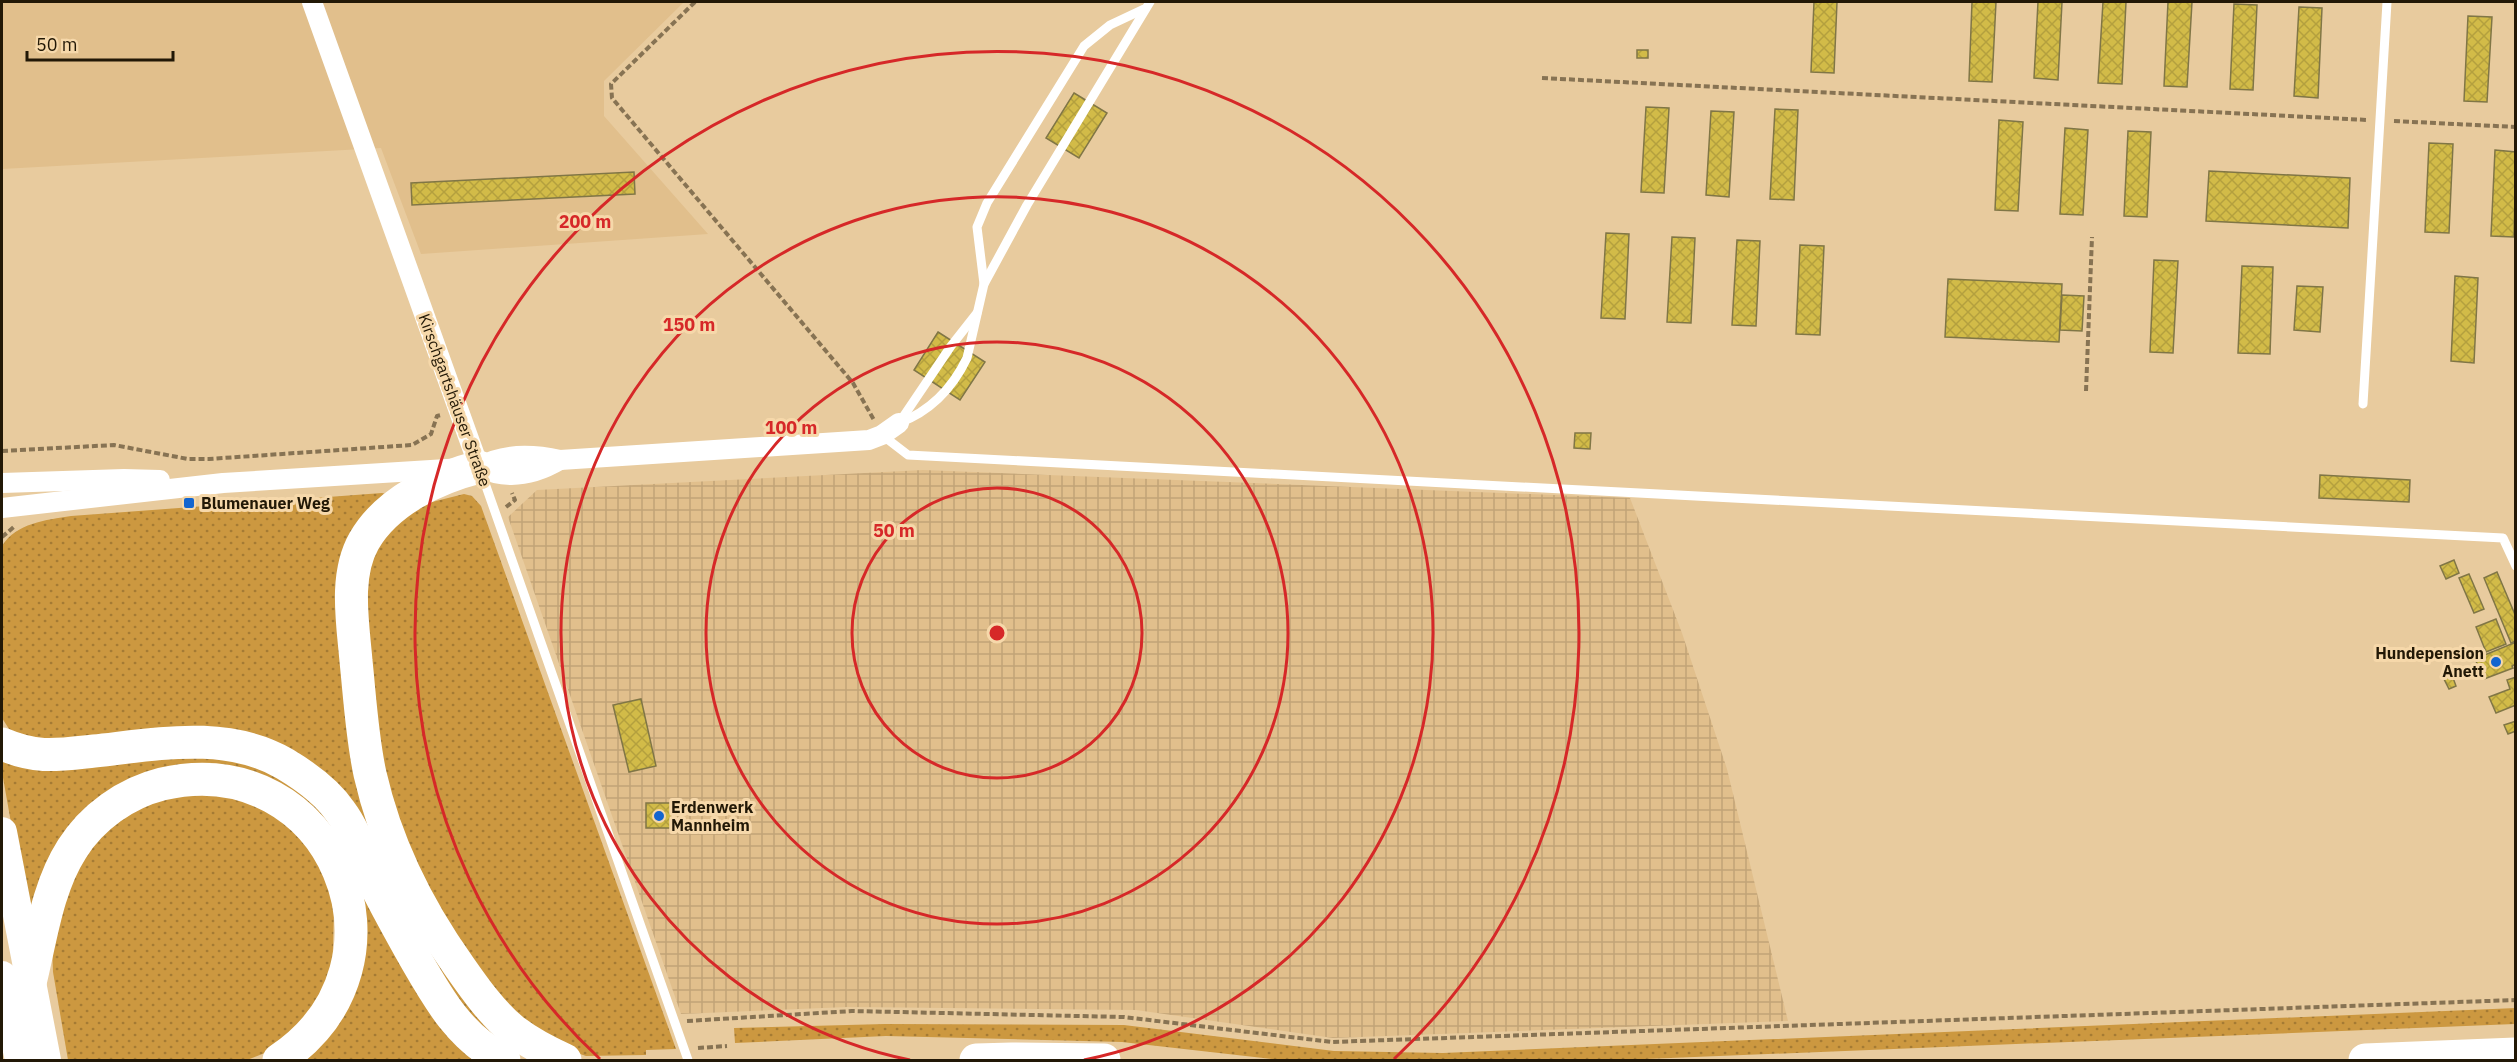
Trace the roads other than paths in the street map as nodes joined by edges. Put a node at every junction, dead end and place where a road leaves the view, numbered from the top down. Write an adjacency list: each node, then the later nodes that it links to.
1 (312, 2): 9 (street, Kirschgartshäuser Straße)
2 (2387, 2): 6 (lane)
3 (1148, 5): 4 (lane); 4 (lane)
4 (984, 284): 5 (lane)
5 (979, 311): 7 (lane); 7 (lane)
6 (2363, 404)
7 (899, 423): 8 (street)
8 (882, 435): 9 (street); 14 (lane)
9 (479, 466): 12 (street); 23 (highway); 24 (lane, Kirschgartshäuser Straße)
10 (2, 473): 11 (street)
11 (11, 482): 12 (street)
12 (223, 483): 13 (street)
13 (6, 511)
14 (2516, 566)
15 (2, 744): 22 (highway)
16 (2, 832): 17 (main road)
17 (16, 979): 19 (main road); 20 (main road); 21 (highway)
18 (2516, 1054): 27 (highway)
19 (20, 1060)
20 (46, 1060)
21 (279, 1060)
22 (504, 1060)
23 (565, 1060)
24 (688, 1060)
25 (976, 1060): 26 (highway)
26 (1104, 1060)
27 (2365, 1060)

